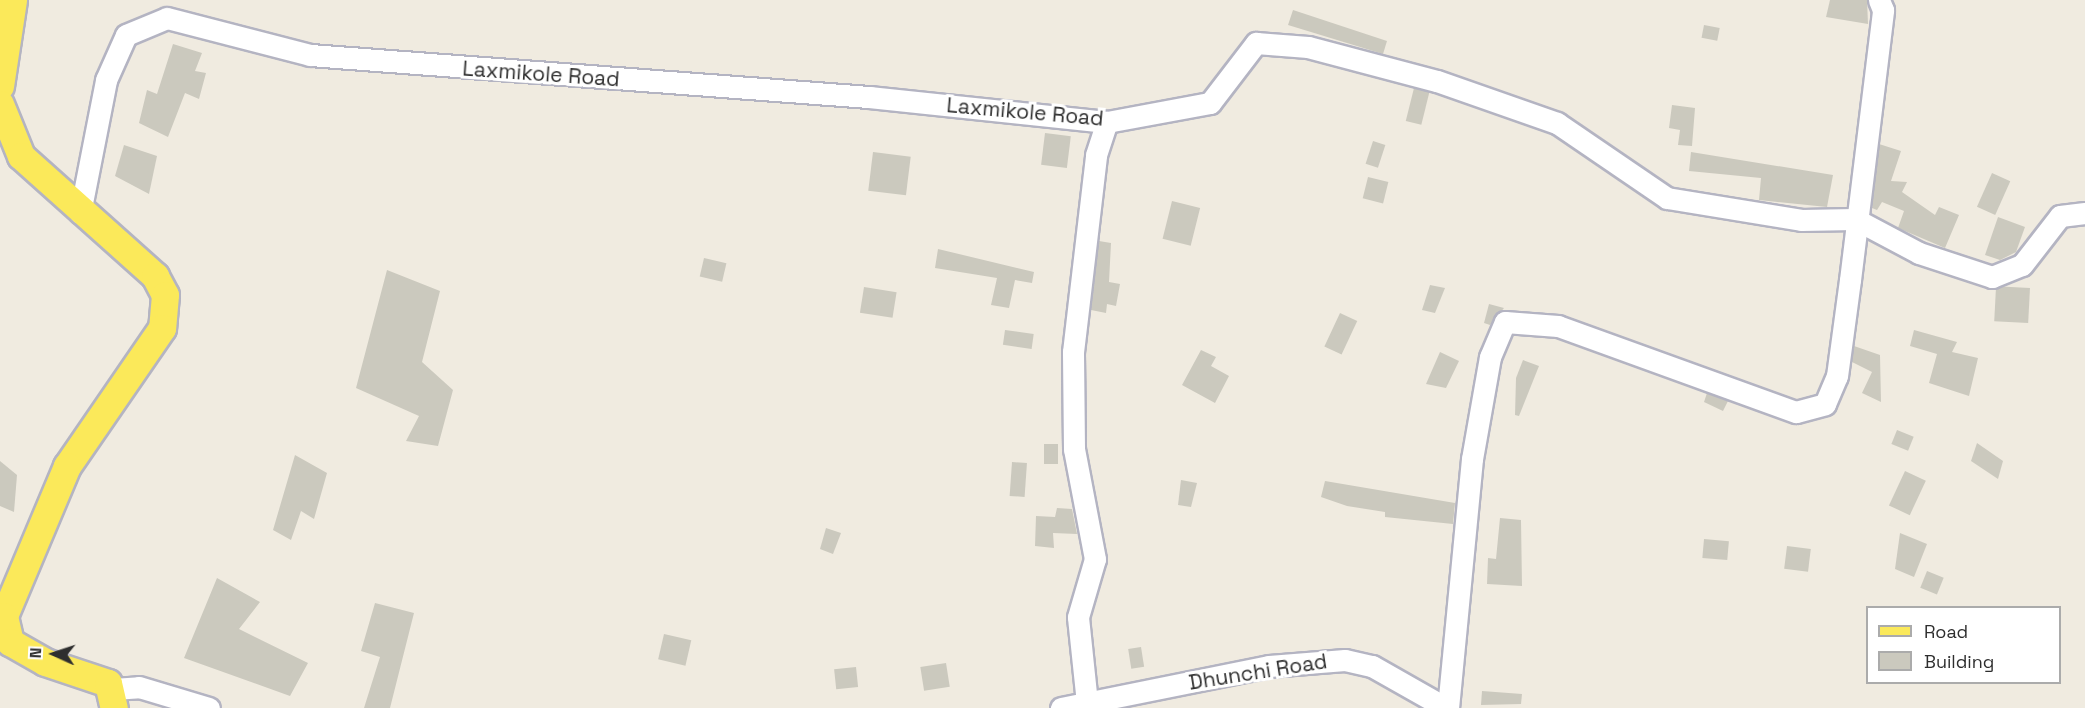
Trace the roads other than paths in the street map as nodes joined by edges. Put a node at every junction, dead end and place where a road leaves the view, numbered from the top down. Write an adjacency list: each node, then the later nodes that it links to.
1 (13, 0): 3 (main road)
2 (1879, 0): 8 (street)
3 (0, 86)
4 (0, 104): 6 (main road)
5 (1107, 122): 6 (street, Laxmikole Road); 8 (street, Laxmikole Road); 10 (street)
6 (80, 213): 9 (main road)
7 (2085, 213): 8 (street, Laxmikole Road)
8 (1855, 219): 13 (street)
9 (114, 698): 11 (street)
10 (1087, 703): 12 (street, Dhunchi Road); 13 (street, Dhunchi Road)
11 (209, 708)
12 (1061, 708)
13 (1447, 708)

